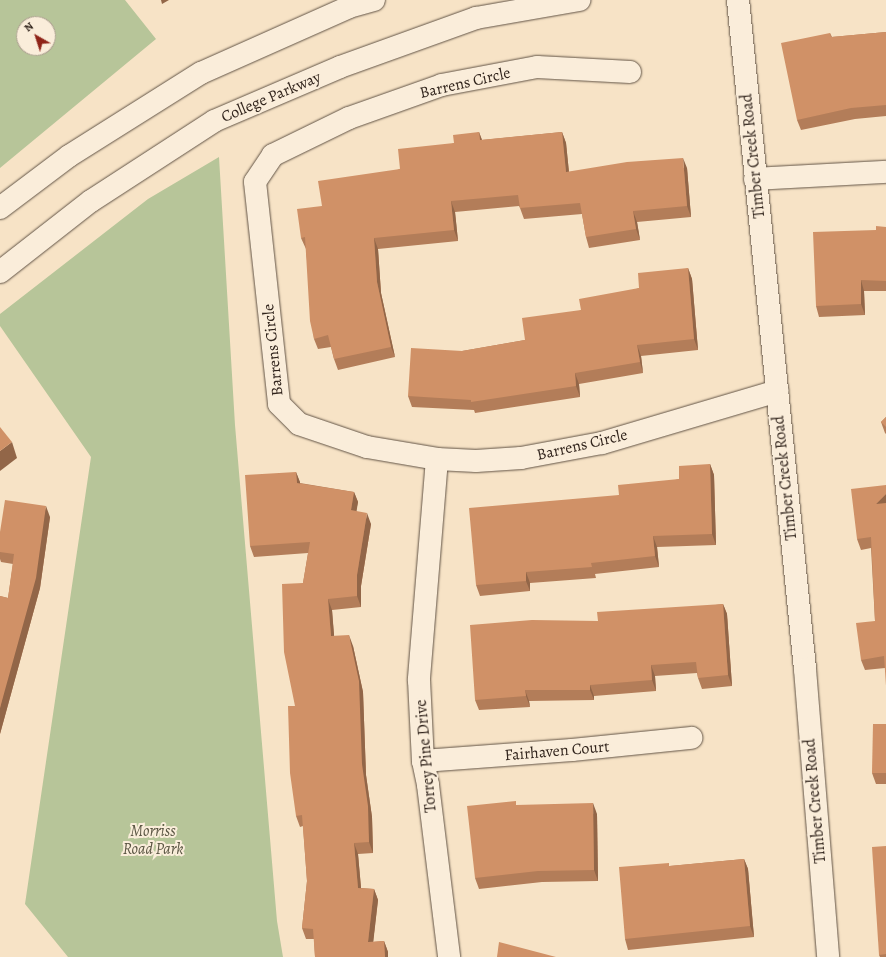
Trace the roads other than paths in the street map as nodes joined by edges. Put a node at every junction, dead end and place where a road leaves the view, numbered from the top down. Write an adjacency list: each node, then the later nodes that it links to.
1 (374, 0): 7 (street)
2 (579, 0): 8 (street, College Parkway)
3 (738, 0): 6 (street, Timber Creek Road)
4 (630, 72): 10 (street, Barrens Circle)
5 (886, 172): 6 (street)
6 (755, 179): 9 (street, Timber Creek Road)
7 (0, 208)
8 (0, 272)
9 (777, 391): 10 (street, Barrens Circle); 14 (street, Timber Creek Road)
10 (437, 459): 12 (street, Torrey Pine Drive)
11 (691, 738): 12 (street, Fairhaven Court)
12 (423, 760): 13 (street, Torrey Pine Drive)
13 (449, 957)
14 (828, 957)

